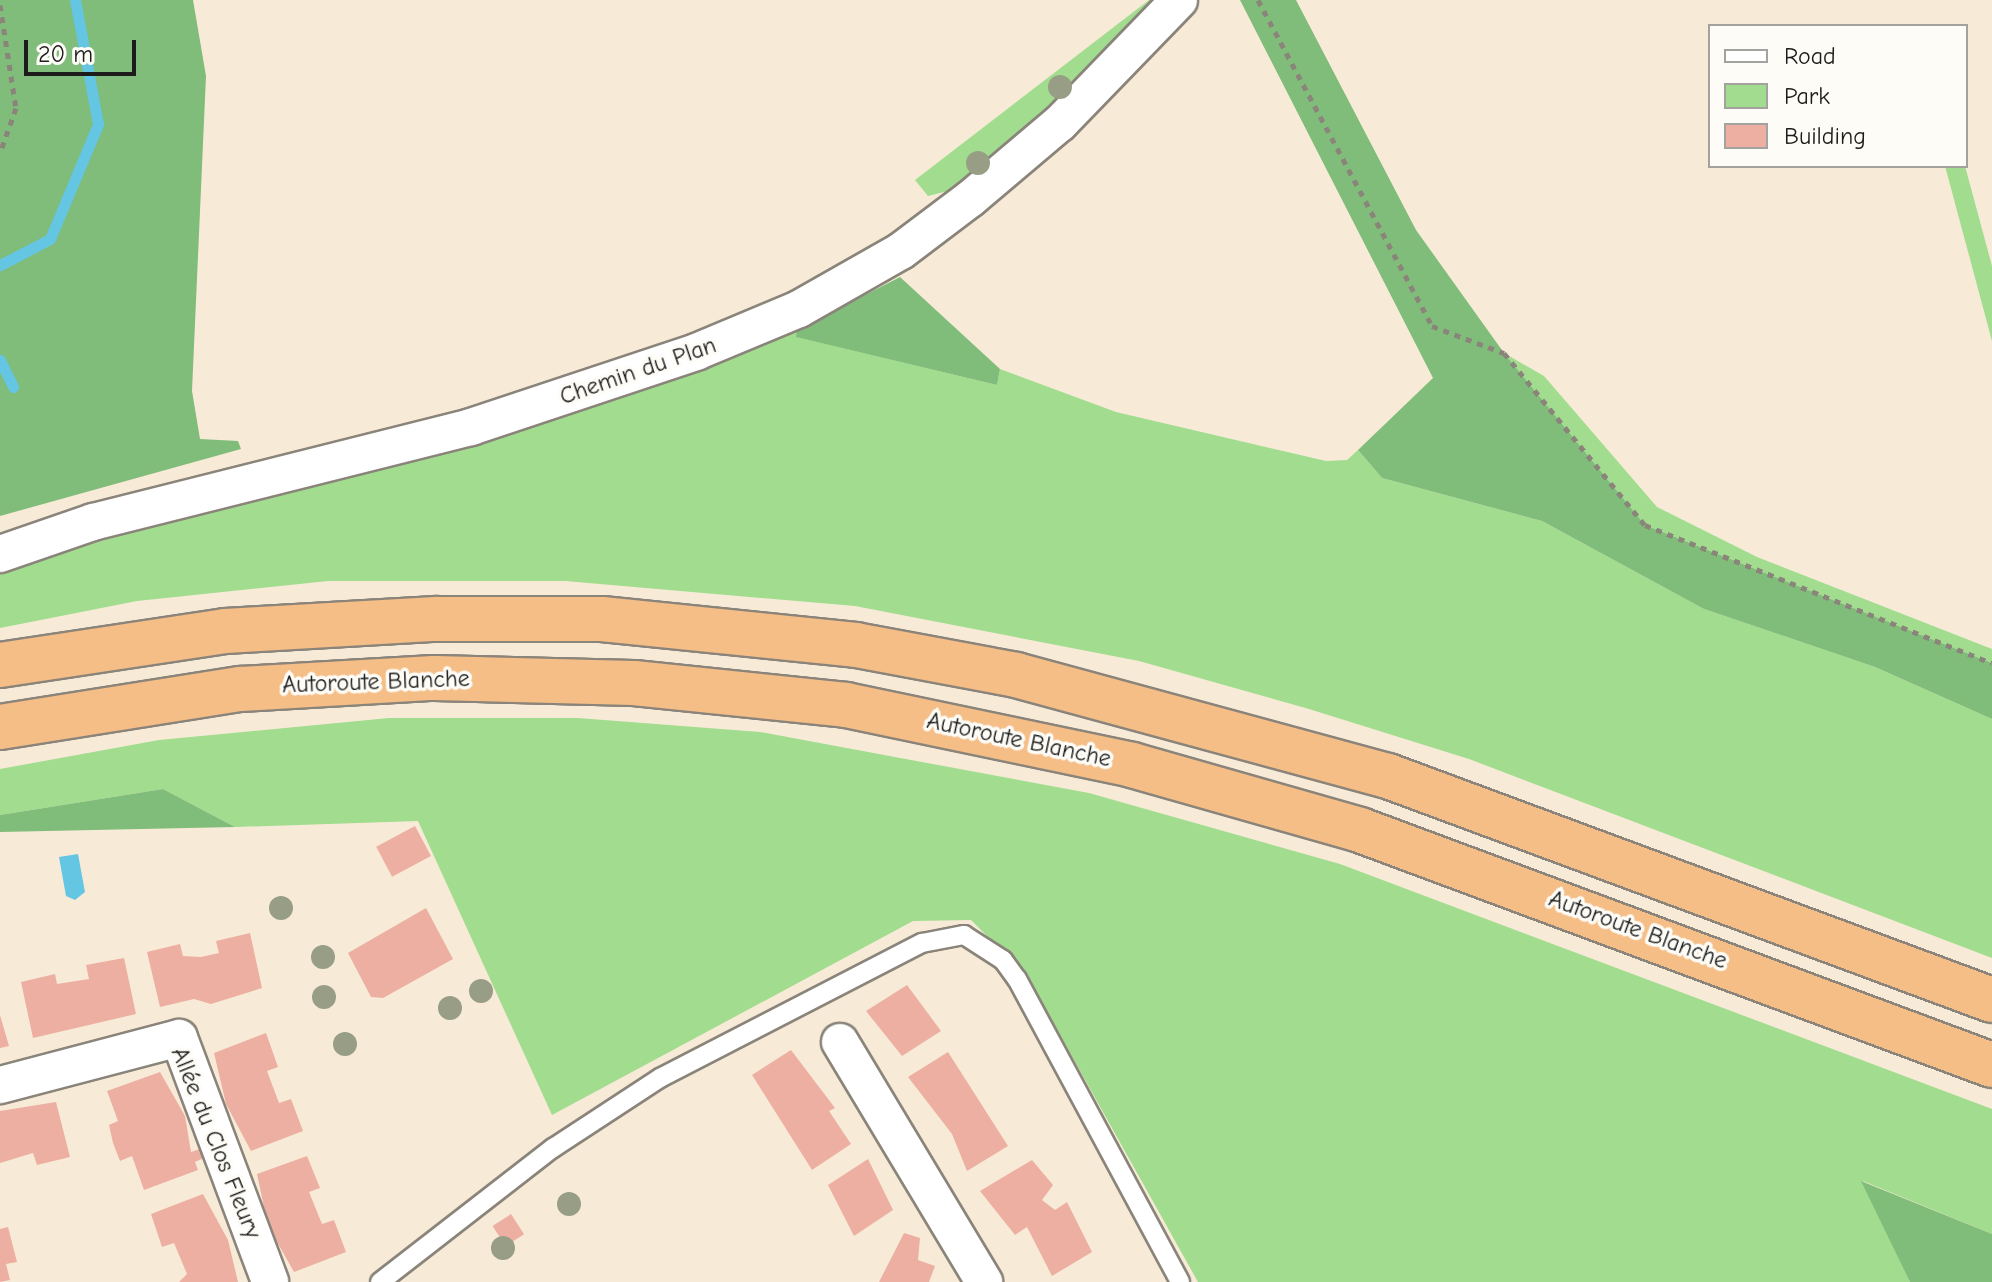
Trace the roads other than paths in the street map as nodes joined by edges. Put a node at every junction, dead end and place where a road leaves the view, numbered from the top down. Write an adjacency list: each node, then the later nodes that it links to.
1 (1179, 0): 2 (street, Chemin du Plan)
2 (0, 554)
3 (0, 665): 5 (highway)
4 (0, 727): 7 (highway, Autoroute Blanche)
5 (1992, 1000)
6 (840, 1042): 11 (street)
7 (1992, 1065)
8 (0, 1085): 9 (street, Allée du Clos Fleury)
9 (270, 1282)
10 (380, 1282): 12 (lane)
11 (984, 1282)
12 (1180, 1282)

